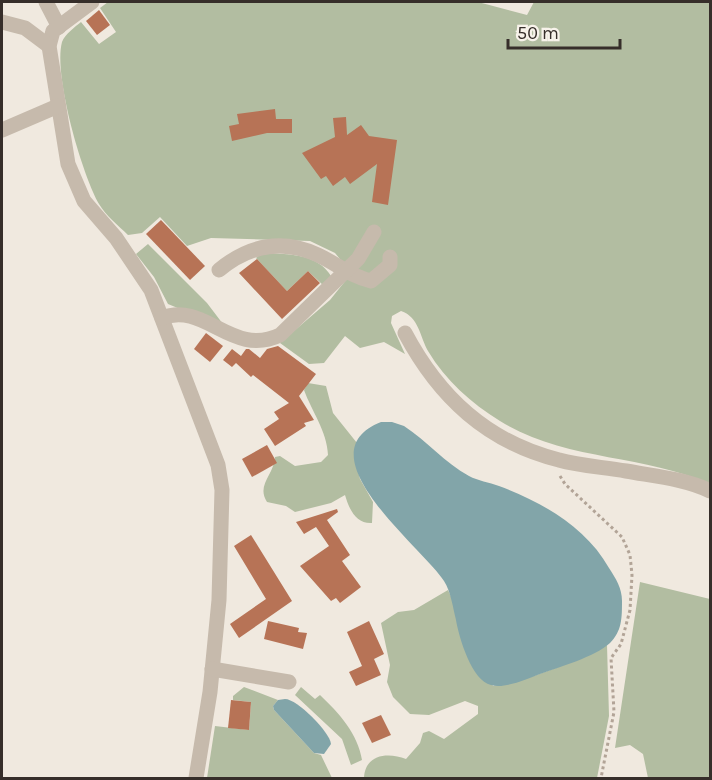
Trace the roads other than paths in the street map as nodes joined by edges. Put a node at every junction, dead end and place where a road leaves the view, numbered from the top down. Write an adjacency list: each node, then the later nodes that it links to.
1 (46, 2): 4 (street)
2 (92, 2): 4 (street)
3 (2, 22): 5 (street)
4 (59, 27): 5 (street)
5 (49, 46): 6 (street)
6 (58, 106): 7 (street); 12 (street)
7 (2, 130)
8 (374, 232): 11 (street)
9 (390, 258): 11 (street)
10 (219, 270): 11 (street)
11 (344, 272): 12 (street)
12 (162, 318): 15 (street)
13 (405, 333): 14 (street)
14 (711, 491)
15 (212, 669): 16 (street); 17 (street)
16 (289, 682)
17 (196, 778)

